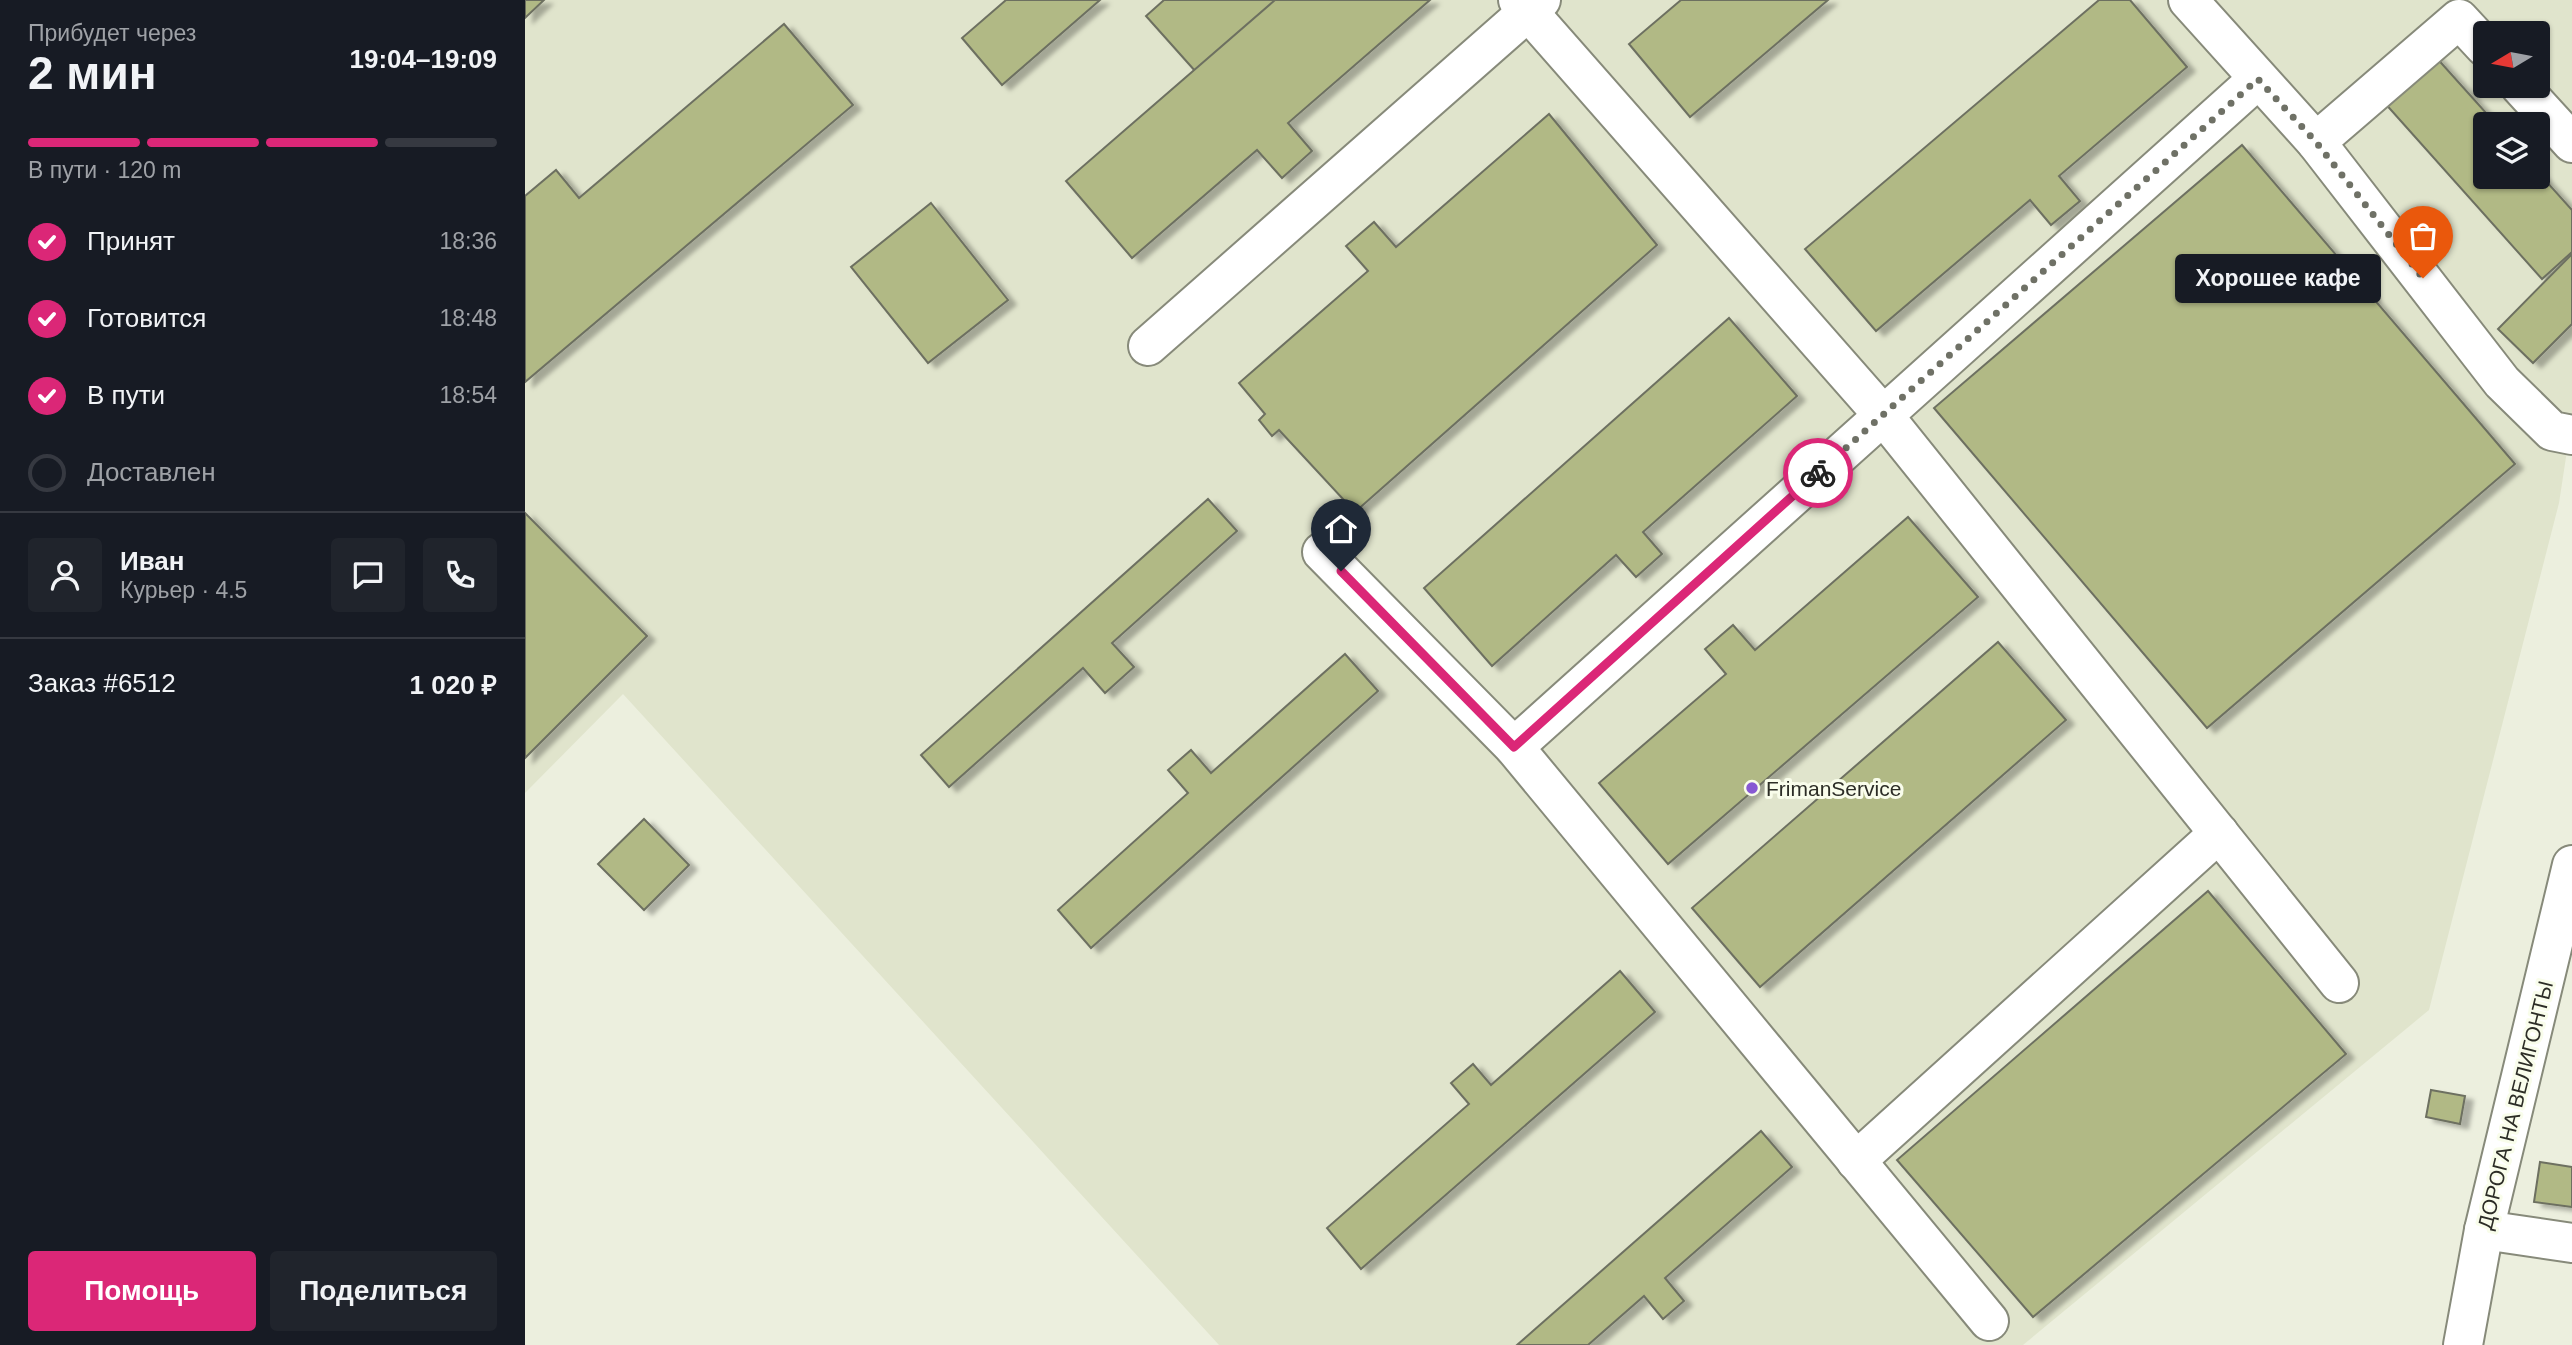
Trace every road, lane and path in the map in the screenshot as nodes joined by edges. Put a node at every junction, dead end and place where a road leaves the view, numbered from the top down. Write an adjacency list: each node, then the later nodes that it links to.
1 (2187, 0): 4 (street)
2 (1529, 4): 8 (street); 9 (street)
3 (2473, 34): 6 (street)
4 (2258, 79): 6 (street); 9 (street)
5 (2531, 98): 7 (street)
6 (2316, 142): 10 (street)
7 (2572, 142)
8 (1149, 346)
9 (1883, 415): 12 (street); 13 (street)
10 (2572, 435)
11 (1322, 552): 12 (street)
12 (1514, 747): 16 (street)
13 (2219, 833): 15 (street); 16 (street)
14 (2572, 865): 17 (street, ДОРОГА НА ВЕЛИГОНТЫ)
15 (2339, 983)
16 (1856, 1161): 19 (street)
17 (2484, 1230): 18 (street); 20 (street, ДОРОГА НА ВЕЛИГОНТЫ)
18 (2572, 1243)
19 (1989, 1321)
20 (2463, 1345)

